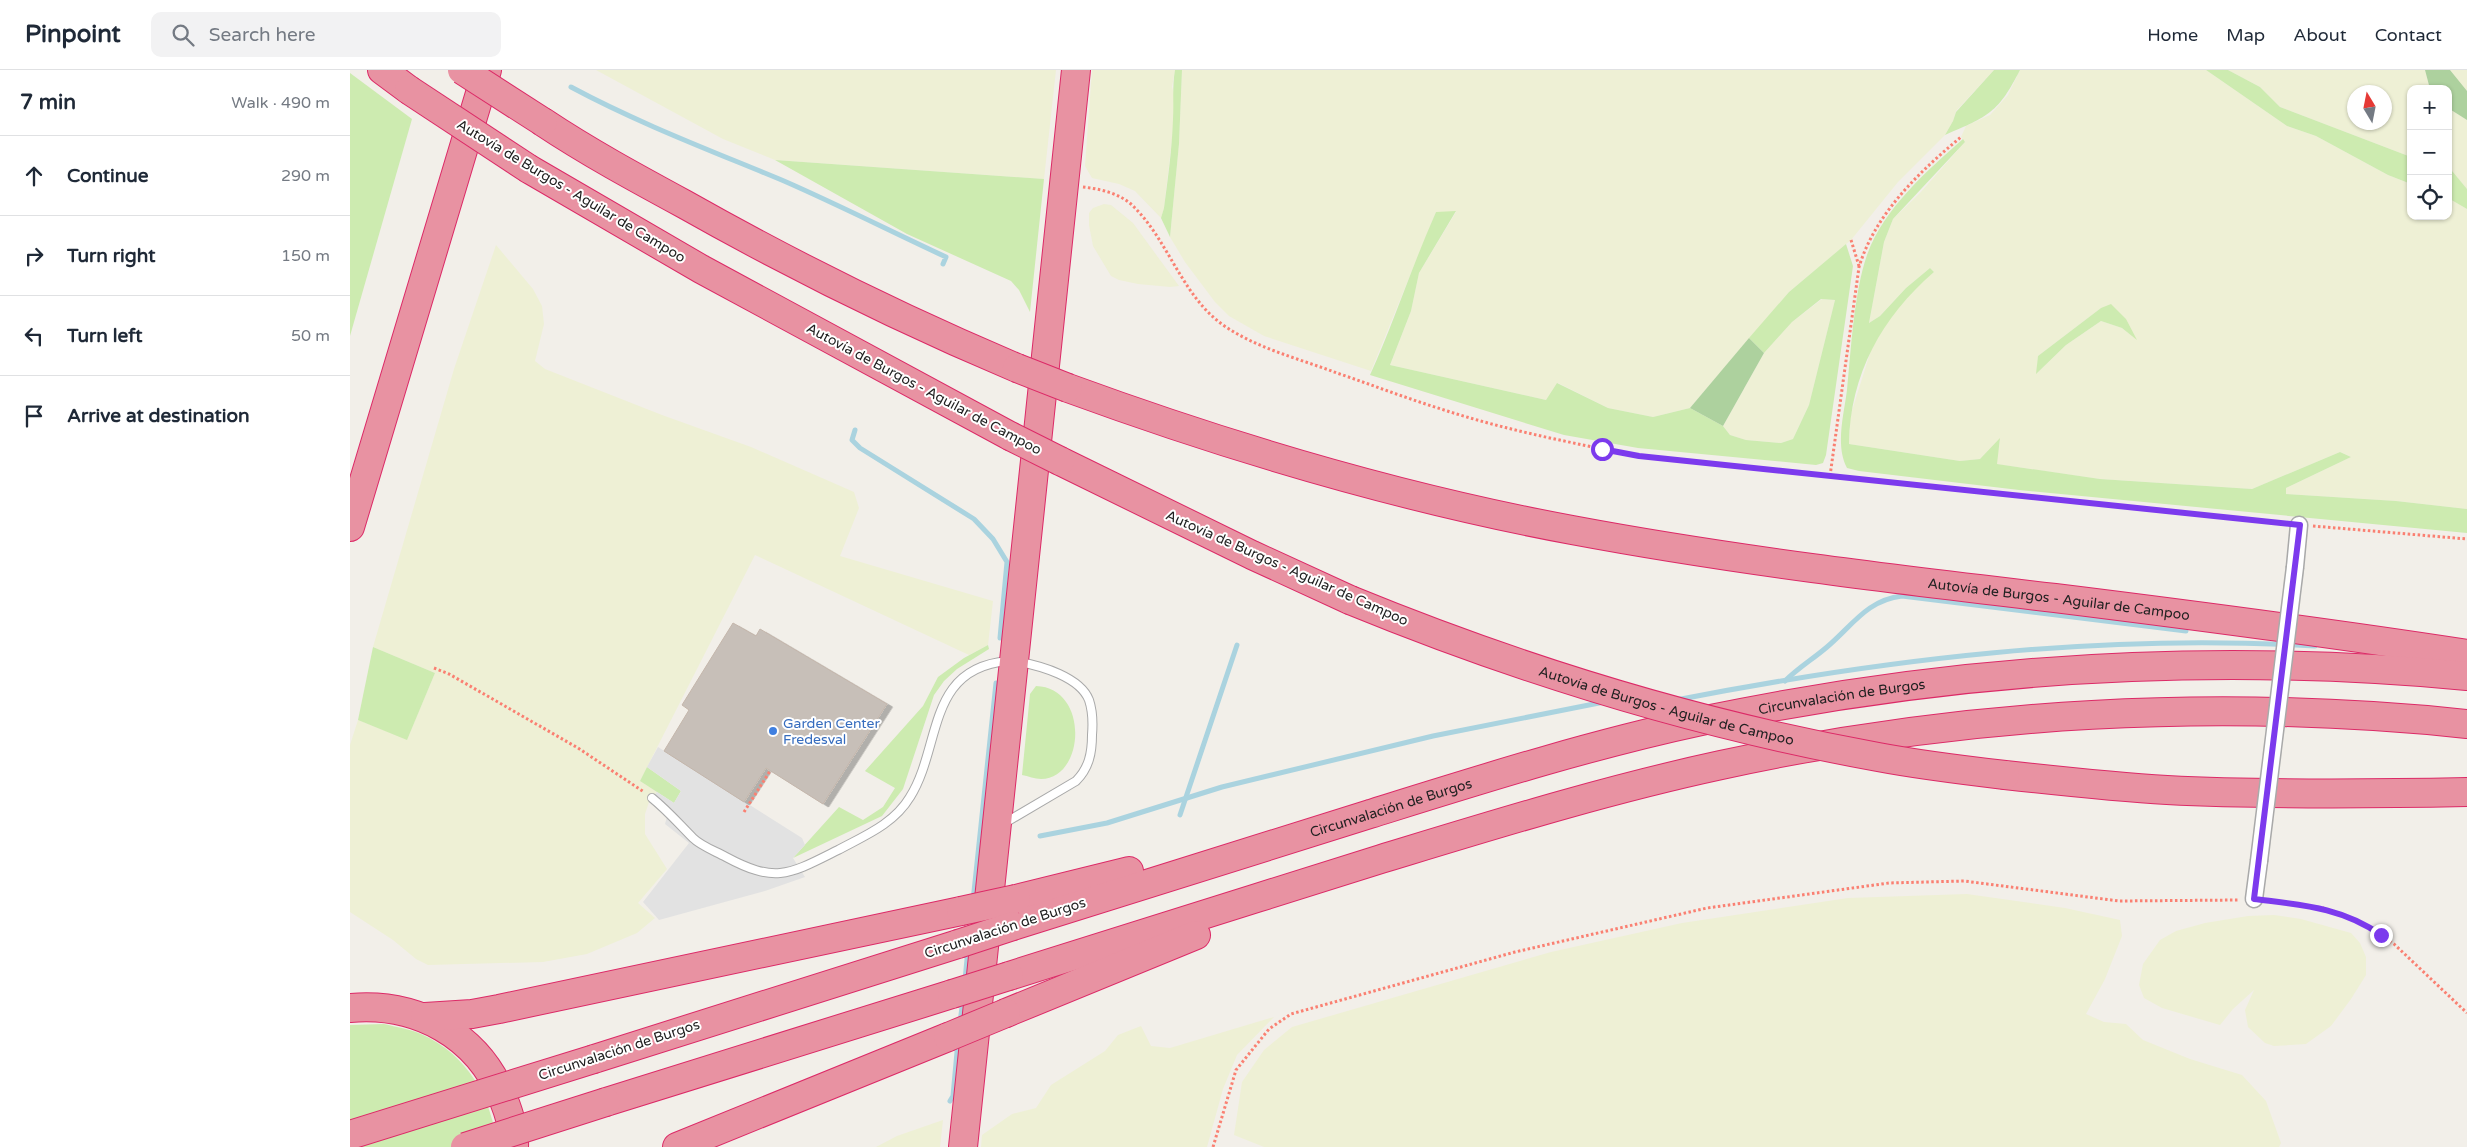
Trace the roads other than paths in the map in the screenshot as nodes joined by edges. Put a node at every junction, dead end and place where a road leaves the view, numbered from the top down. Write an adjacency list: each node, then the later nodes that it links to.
1 (382, 70): 13 (highway, Autovía de Burgos - Aguilar de Campoo, bridge)
2 (462, 70): 7 (highway, Autovía de Burgos - Aguilar de Campoo, bridge)
3 (486, 70): 6 (highway)
4 (1076, 70): 8 (highway)
5 (2300, 525): 16 (street, bridge)
6 (350, 526)
7 (2467, 654)
8 (1014, 660): 14 (lane); 15 (highway); 15 (lane)
9 (2467, 676): 11 (highway, Circunvalación de Burgos)
10 (2467, 724): 12 (highway)
11 (1612, 743): 18 (highway, bridge); 20 (highway, Circunvalación de Burgos, bridge)
12 (1686, 772): 19 (highway, bridge); 21 (highway, bridge)
13 (2467, 792)
14 (652, 798)
15 (998, 828): 25 (highway)
16 (2254, 899)
17 (357, 1004): 18 (highway)
18 (425, 1017): 22 (highway)
19 (948, 1037): 23 (highway); 24 (highway)
20 (350, 1135)
21 (464, 1147)
22 (514, 1147)
23 (677, 1147)
24 (703, 1147)
25 (963, 1147)

